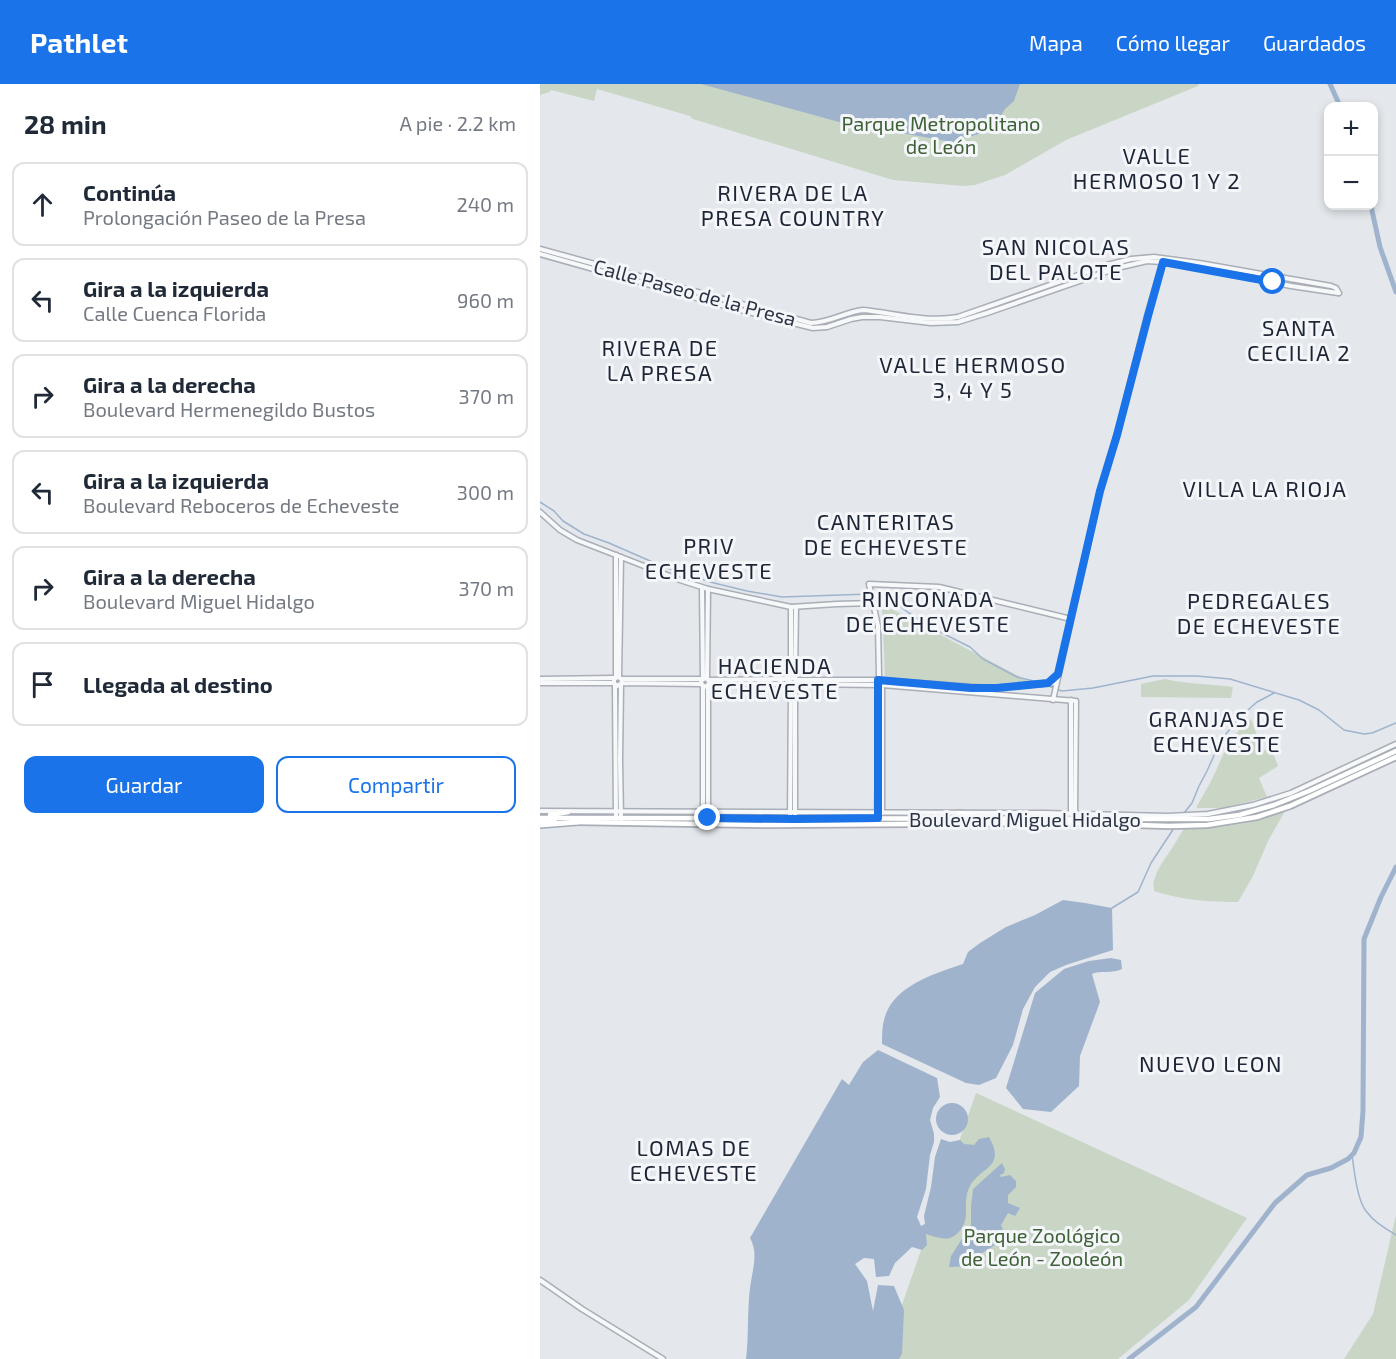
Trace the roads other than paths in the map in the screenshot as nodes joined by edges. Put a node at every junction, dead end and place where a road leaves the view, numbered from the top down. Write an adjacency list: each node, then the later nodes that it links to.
1 (540, 249): 5 (street, Calle Paseo de la Presa)
2 (540, 254): 7 (street, Calle Paseo de la Presa)
3 (1164, 260): 3 (street); 4 (street, Calle Paseo de la Presa); 6 (street, Calle Paseo de la Presa); 14 (street)
4 (1037, 290): 5 (street, Calle Paseo de la Presa); 6 (street)
5 (1017, 297): 7 (street)
6 (1024, 300): 7 (street, Calle Paseo de la Presa)
7 (1002, 308)
8 (540, 512): 9 (street)
9 (618, 556): 10 (street); 17 (street)
10 (702, 588): 11 (street); 19 (street)
11 (708, 589): 13 (street); 19 (street)
12 (874, 603): 13 (street); 14 (street); 18 (street)
13 (793, 607): 20 (street)
14 (1071, 619): 15 (street)
15 (1058, 674): 21 (street); 22 (street)
16 (540, 681): 17 (street)
17 (618, 681): 19 (street); 34 (street)
18 (880, 681): 20 (street); 21 (street); 23 (street); 35 (street)
19 (705, 682): 20 (street); 31 (street)
20 (793, 682): 32 (street)
21 (1047, 683): 22 (street)
22 (1056, 684): 23 (street)
23 (1053, 700): 38 (street)
24 (1396, 744): 27 (street)
25 (1396, 751): 27 (main road, Boulevard Miguel Hidalgo)
26 (1396, 757): 28 (main road, Boulevard Miguel Hidalgo)
27 (1352, 768): 28 (main road); 38 (main road, Boulevard Miguel Hidalgo)
28 (1339, 784): 38 (main road, Boulevard Miguel Hidalgo)
29 (540, 811): 30 (street, Boulevard Miguel Hidalgo)
30 (568, 812): 34 (street, Boulevard Miguel Hidalgo); 40 (main road)
31 (706, 812): 32 (street, Boulevard Miguel Hidalgo); 34 (street, Boulevard Miguel Hidalgo); 36 (street)
32 (793, 813): 35 (street, Boulevard Miguel Hidalgo); 39 (street)
33 (959, 813): 35 (street, Boulevard Miguel Hidalgo); 37 (main road); 38 (street, Boulevard Miguel Hidalgo)
34 (618, 814): 36 (main road, Boulevard Miguel Hidalgo); 40 (main road, Boulevard Miguel Hidalgo); 42 (street)
35 (880, 815): 37 (main road, Boulevard Miguel Hidalgo); 39 (main road, Boulevard Miguel Hidalgo); 44 (street)
36 (706, 818): 39 (main road, Boulevard Miguel Hidalgo); 43 (street)
37 (988, 818): 38 (main road, Boulevard Miguel Hidalgo)
38 (1073, 818): 44 (main road, Boulevard Miguel Hidalgo)
39 (792, 819)
40 (540, 820): 41 (main road)
41 (578, 822): 42 (main road, Boulevard Miguel Hidalgo)
42 (618, 824): 43 (main road, Boulevard Miguel Hidalgo)
43 (706, 824): 44 (main road, Boulevard Miguel Hidalgo)
44 (880, 824)
45 (540, 1280): 46 (street)
46 (663, 1359)

